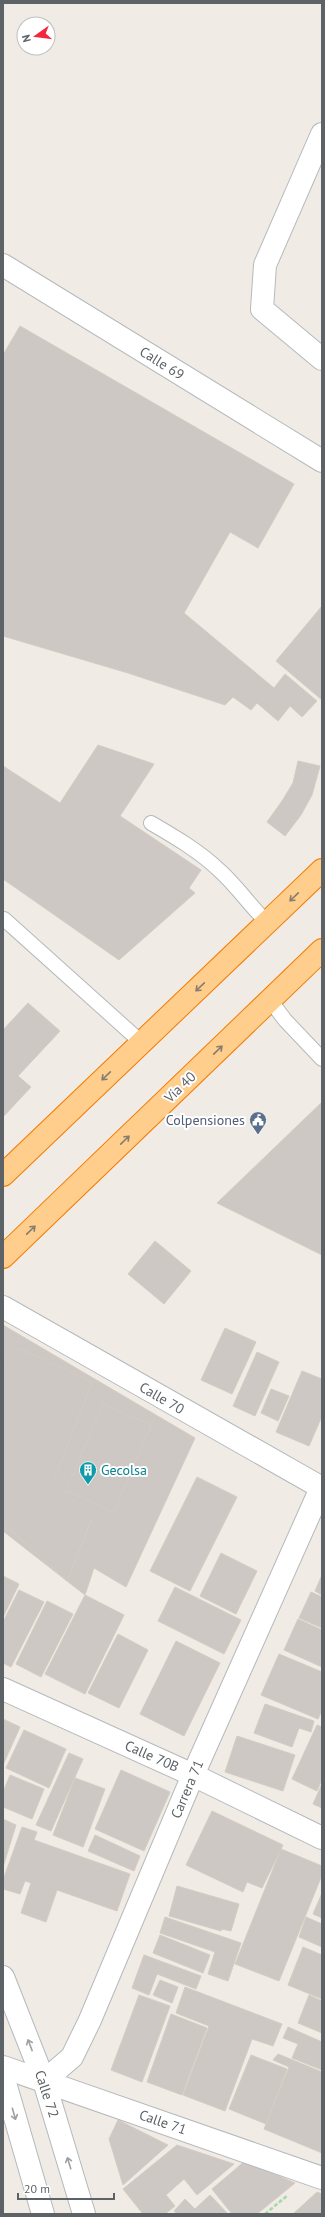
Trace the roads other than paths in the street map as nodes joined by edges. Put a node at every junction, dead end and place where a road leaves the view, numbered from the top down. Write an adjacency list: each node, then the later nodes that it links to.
1 (322, 134): 3 (street)
2 (3, 265): 4 (street, Calle 69)
3 (322, 359)
4 (322, 461)
5 (152, 823): 8 (lane)
6 (322, 870): 8 (highway, one-way to 8)
7 (4, 919): 11 (lane)
8 (267, 922): 11 (highway, one-way to 11)
9 (322, 950): 10 (highway, Vía 40)
10 (270, 1000): 12 (lane); 14 (highway, Vía 40, one-way to 10)
11 (141, 1042): 13 (highway, one-way to 13)
12 (322, 1059)
13 (3, 1175)
14 (3, 1257)
15 (3, 1307): 16 (street, Calle 70)
16 (322, 1488): 18 (street, Carrera 71)
17 (3, 1689): 18 (street, Calle 70B)
18 (193, 1775): 19 (street, Calle 70B); 23 (street, Carrera 71)
19 (322, 1838)
20 (3, 1977): 23 (street, Calle 72, one-way to 20)
21 (3, 2067): 23 (street, Calle 71)
22 (3, 2076): 25 (street, one-way to 25)
23 (44, 2081): 24 (street, Calle 71); 26 (street, Calle 72, one-way to 23)
24 (322, 2178)
25 (44, 2214)
26 (84, 2214)

